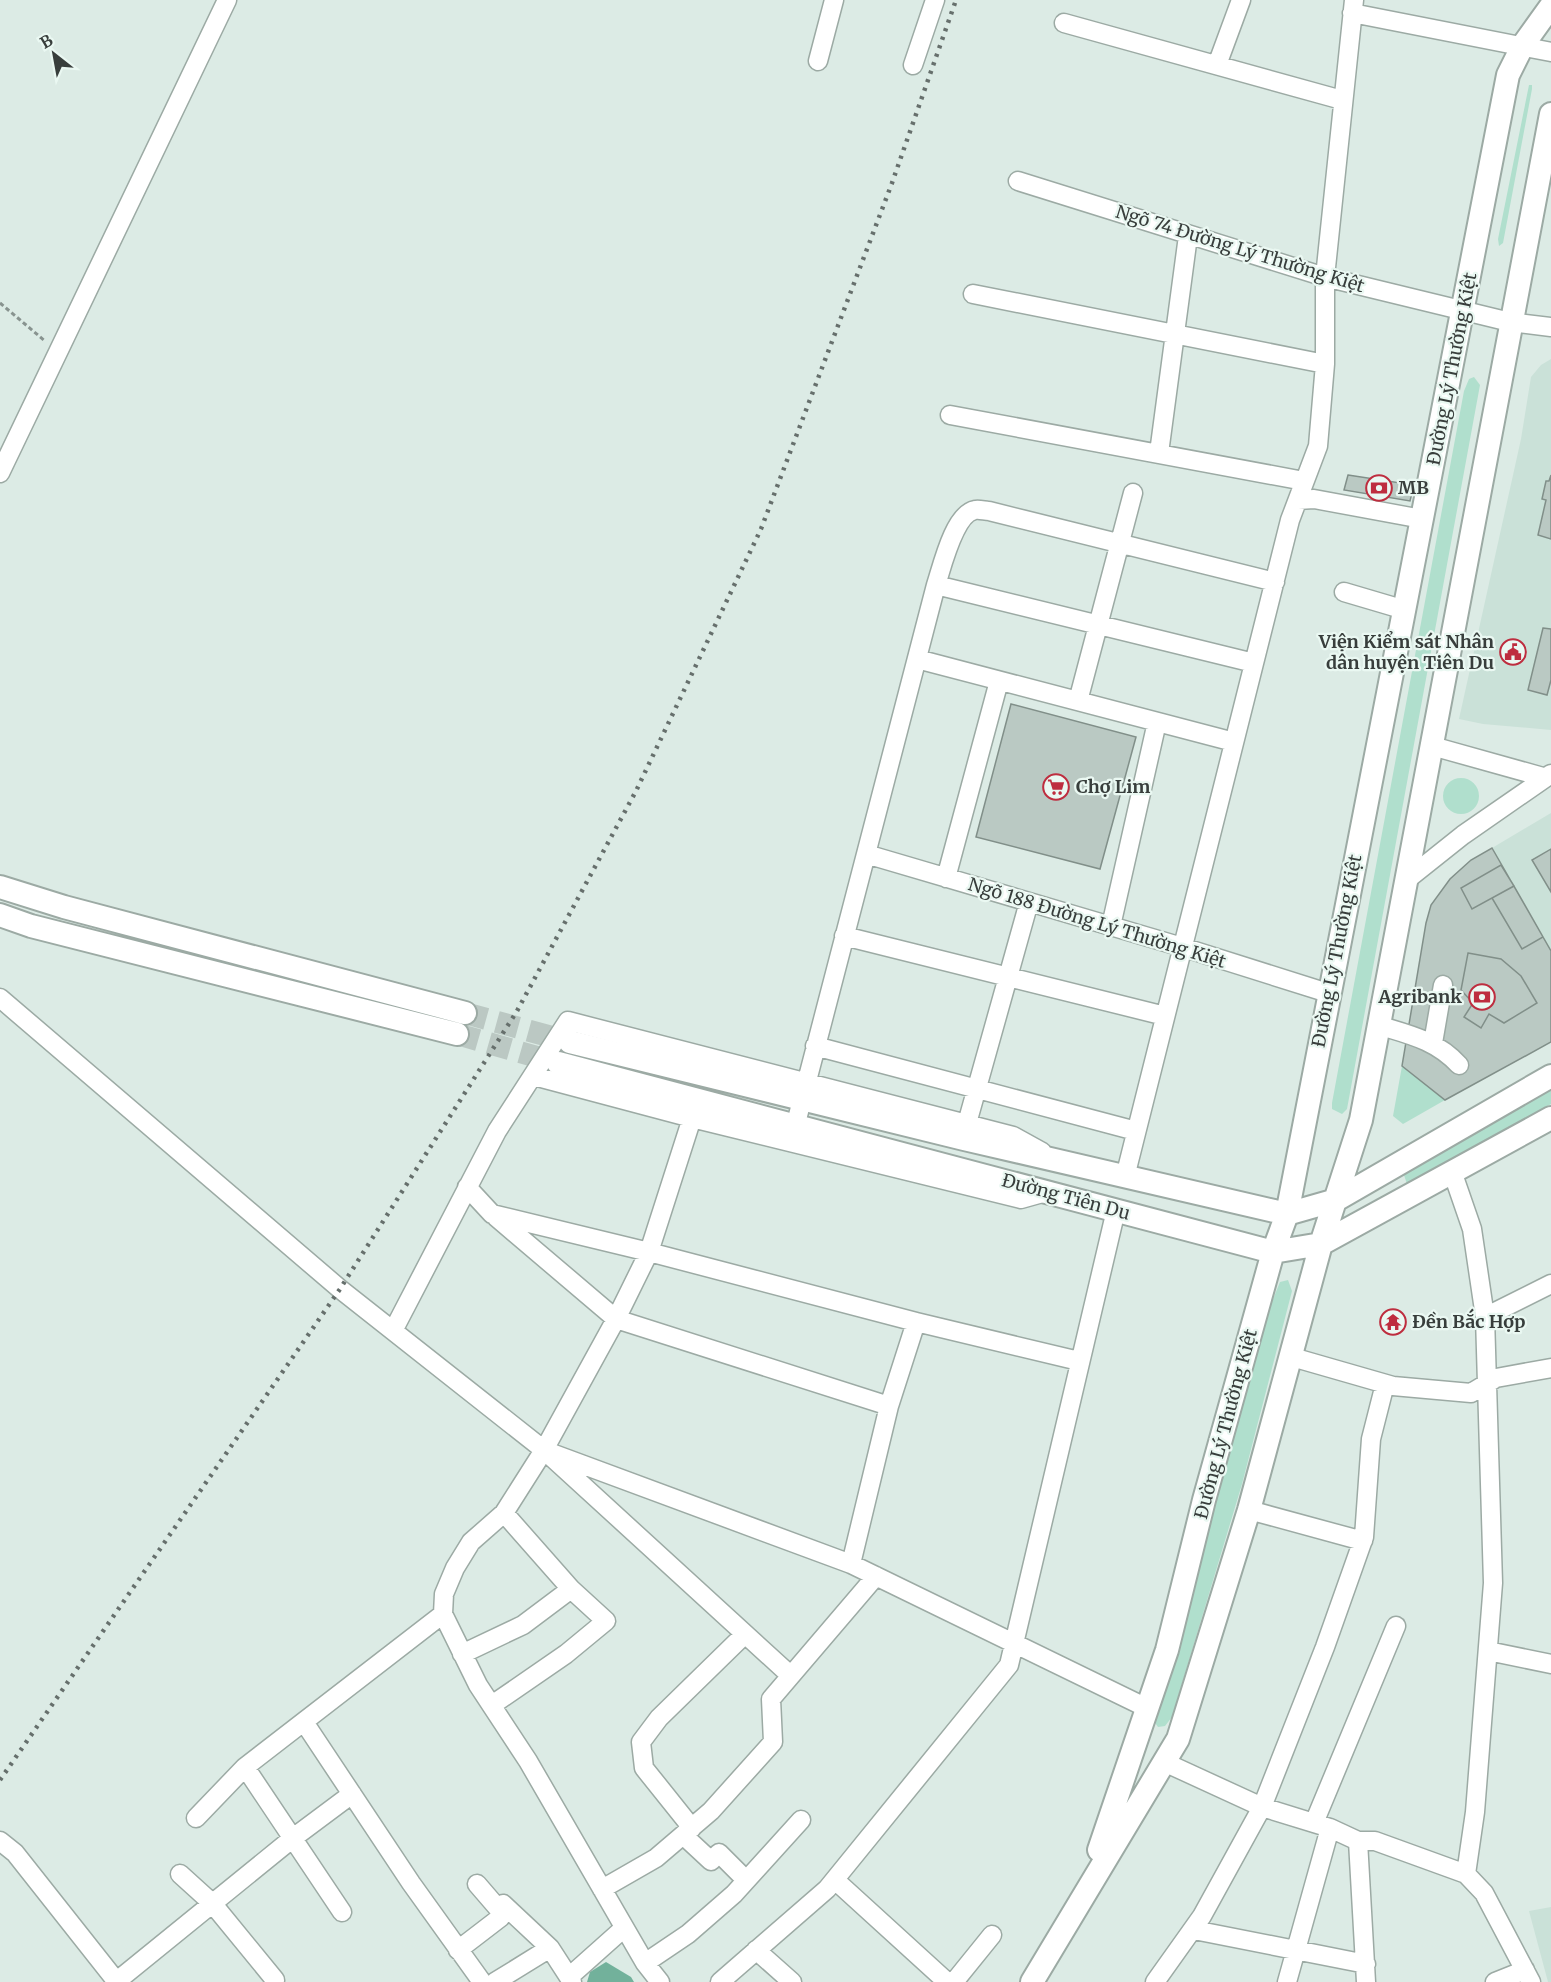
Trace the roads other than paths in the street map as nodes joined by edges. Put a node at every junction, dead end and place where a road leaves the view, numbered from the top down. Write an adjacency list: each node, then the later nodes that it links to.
1 (226, 0): 26 (street)
2 (834, 0): 10 (street)
3 (935, 0): 11 (street)
4 (1241, 0): 12 (street)
5 (1551, 6): 8 (main road, Đường Lý Thường Kiệt)
6 (1353, 7): 8 (street); 13 (street)
7 (1064, 23): 12 (street)
8 (1523, 45): 9 (street); 19 (main road, Đường Lý Thường Kiệt)
9 (1551, 52)
10 (818, 61)
11 (913, 65)
12 (1216, 65): 13 (street)
13 (1342, 100): 17 (street)
14 (1551, 114): 20 (main road, Đường Lý Thường Kiệt)
15 (1018, 181): 16 (street, Ngõ 74 Đường Lý Thường Kiệt)
16 (1188, 236): 17 (street, Ngõ 74 Đường Lý Thường Kiệt); 22 (street)
17 (1325, 277): 19 (street, Ngõ 74 Đường Lý Thường Kiệt); 23 (street)
18 (973, 294): 22 (street)
19 (1464, 310): 20 (street, Ngõ 74 Đường Lý Thường Kiệt); 30 (main road, Đường Lý Thường Kiệt)
20 (1510, 322): 21 (street, Ngõ 74 Đường Lý Thường Kiệt); 43 (main road, Đường Lý Thường Kiệt)
21 (1551, 327)
22 (1175, 334): 23 (street); 25 (street)
23 (1324, 364): 27 (street)
24 (950, 415): 25 (street)
25 (1159, 453): 27 (street)
26 (0, 474)
27 (1304, 481): 29 (street)
28 (1133, 492): 31 (street)
29 (1298, 500): 30 (street); 32 (street)
30 (1422, 519): 35 (main road, Đường Lý Thường Kiệt)
31 (1120, 543): 32 (street); 33 (street); 36 (street)
32 (1275, 582): 38 (street)
33 (936, 585): 36 (street); 37 (street)
34 (1344, 592): 35 (street)
35 (1405, 610): 56 (main road, Đường Lý Thường Kiệt)
36 (1098, 625): 38 (street); 40 (street)
37 (917, 659): 39 (street); 45 (street)
38 (1254, 663): 42 (street)
39 (999, 681): 40 (street); 46 (street)
40 (1078, 701): 41 (street)
41 (1157, 722): 42 (street); 51 (street)
42 (1234, 742): 53 (street)
43 (1432, 746): 44 (street); 47 (main road, Đường Lý Thường Kiệt)
44 (1547, 775): 47 (street)
45 (866, 854): 46 (street, Ngõ 188 Đường Lý Thường Kiệt); 52 (street)
46 (946, 878): 49 (street, Ngõ 188 Đường Lý Thường Kiệt)
47 (1409, 878): 60 (main road, Đường Lý Thường Kiệt)
48 (0, 887): 58 (main road)
49 (1029, 902): 51 (street, Ngõ 188 Đường Lý Thường Kiệt); 54 (street)
50 (0, 915): 61 (main road)
51 (1111, 926): 53 (street, Ngõ 188 Đường Lý Thường Kiệt)
52 (844, 936): 54 (street); 64 (street)
53 (1182, 947): 56 (street, Ngõ 188 Đường Lý Thường Kiệt); 59 (street)
54 (1009, 977): 59 (street); 69 (street)
55 (1443, 985): 63 (street)
56 (1328, 993): 83 (main road, Đường Lý Thường Kiệt)
57 (0, 998): 91 (street)
58 (465, 1013)
59 (1165, 1016): 74 (street)
60 (1381, 1026): 63 (street); 80 (main road, Đường Lý Thường Kiệt)
61 (457, 1034)
62 (570, 1042): 70 (main road, Đường Tiên Du)
63 (1433, 1043): 66 (street)
64 (816, 1046): 69 (street); 70 (street)
65 (558, 1063): 73 (main road, Đường Tiên Du)
66 (1459, 1065)
67 (534, 1076): 70 (street); 71 (street); 78 (street)
68 (1551, 1076): 80 (main road, Đường Tiên Du)
69 (977, 1089): 74 (street); 75 (street)
70 (804, 1090): 73 (street); 75 (main road, Đường Tiên Du)
71 (692, 1118): 79 (street); 85 (street)
72 (1551, 1118): 76 (main road, Đường Tiên Du)
73 (795, 1127): 79 (main road, Đường Tiên Du)
74 (1136, 1131): 77 (street)
75 (965, 1132): 77 (main road, Đường Tiên Du)
76 (1453, 1174): 84 (main road, Đường Tiên Du); 88 (street)
77 (1125, 1177): 83 (main road, Đường Tiên Du)
78 (467, 1187): 82 (street); 91 (street)
79 (1046, 1192): 81 (main road, Đường Tiên Du)
80 (1336, 1200): 83 (main road, Đường Tiên Du); 84 (main road, Đường Lý Thường Kiệt)
81 (1116, 1210): 86 (main road, Đường Tiên Du); 93 (street)
82 (492, 1214): 85 (street); 89 (street)
83 (1287, 1214): 86 (main road, Đường Lý Thường Kiệt)
84 (1321, 1244): 86 (main road, Đường Tiên Du); 92 (main road, Đường Lý Thường Kiệt)
85 (649, 1252): 89 (street); 90 (street)
86 (1273, 1252): 114 (main road, Đường Lý Thường Kiệt)
87 (1551, 1284): 88 (street)
88 (1485, 1317): 96 (street)
89 (616, 1319): 97 (street); 98 (street)
90 (916, 1322): 93 (street); 97 (street)
91 (394, 1329): 98 (street)
92 (1292, 1357): 95 (street); 99 (main road, Đường Lý Thường Kiệt)
93 (1079, 1361): 108 (street)
94 (1551, 1368): 96 (street)
95 (1385, 1384): 96 (street); 101 (street)
96 (1485, 1385): 109 (street)
97 (890, 1406): 102 (street)
98 (544, 1450): 100 (street); 102 (street); 107 (street)
99 (1249, 1510): 101 (street); 116 (main road, Đường Lý Thường Kiệt)
100 (504, 1513): 104 (street); 105 (street)
101 (1363, 1541): 119 (street)
102 (850, 1564): 103 (street)
103 (876, 1576): 108 (street); 112 (street)
104 (571, 1589): 110 (street); 113 (street)
105 (443, 1614): 110 (street); 115 (street)
106 (1396, 1626): 122 (street)
107 (746, 1634): 112 (street); 123 (street)
108 (1015, 1645): 114 (street); 130 (street)
109 (1488, 1651): 111 (street); 128 (street)
110 (462, 1654): 113 (street)
111 (1551, 1664)
112 (790, 1675): 123 (street)
113 (492, 1705): 132 (street)
114 (1147, 1708): 133 (main road, Đường Lý Thường Kiệt)
115 (304, 1722): 117 (street); 118 (street)
116 (1164, 1762): 119 (street); 133 (main road, Đường Lý Thường Kiệt)
117 (245, 1767): 120 (street); 124 (street)
118 (352, 1794): 124 (street); 142 (street)
119 (1262, 1807): 122 (street); 138 (street)
120 (195, 1818)
121 (801, 1820): 129 (street)
122 (1322, 1825): 126 (street); 141 (street)
123 (688, 1831): 129 (street); 132 (street)
124 (293, 1838): 134 (street); 135 (street)
125 (0, 1841): 149 (street)
126 (1358, 1841): 128 (street); 145 (street)
127 (180, 1874): 134 (street)
128 (1466, 1874): 146 (street)
129 (746, 1880): 144 (street)
130 (836, 1880): 143 (street); 155 (street)
131 (477, 1884): 136 (street)
132 (602, 1889): 137 (street)
133 (1084, 1891): 157 (main road, Đường Lý Thường Kiệt)
134 (212, 1904): 147 (street); 149 (street)
135 (342, 1912)
136 (502, 1913): 140 (street); 142 (street)
137 (624, 1928): 144 (street); 148 (street)
138 (1194, 1930): 141 (street); 158 (street)
139 (992, 1935): 156 (street)
140 (550, 1948): 148 (street); 151 (street)
141 (1297, 1948): 145 (street); 159 (street)
142 (458, 1950): 150 (street)
143 (756, 1950): 153 (street); 154 (street)
144 (645, 1963): 152 (street)
145 (1366, 1973)
146 (1528, 1976): 160 (street)
147 (275, 1980)
148 (571, 1980)
149 (117, 1982)
150 (482, 1982)
151 (495, 1982)
152 (660, 1982)
153 (720, 1982)
154 (792, 1982)
155 (947, 1982)
156 (954, 1982)
157 (1032, 1982)
158 (1155, 1982)
159 (1287, 1982)
160 (1495, 1982)

